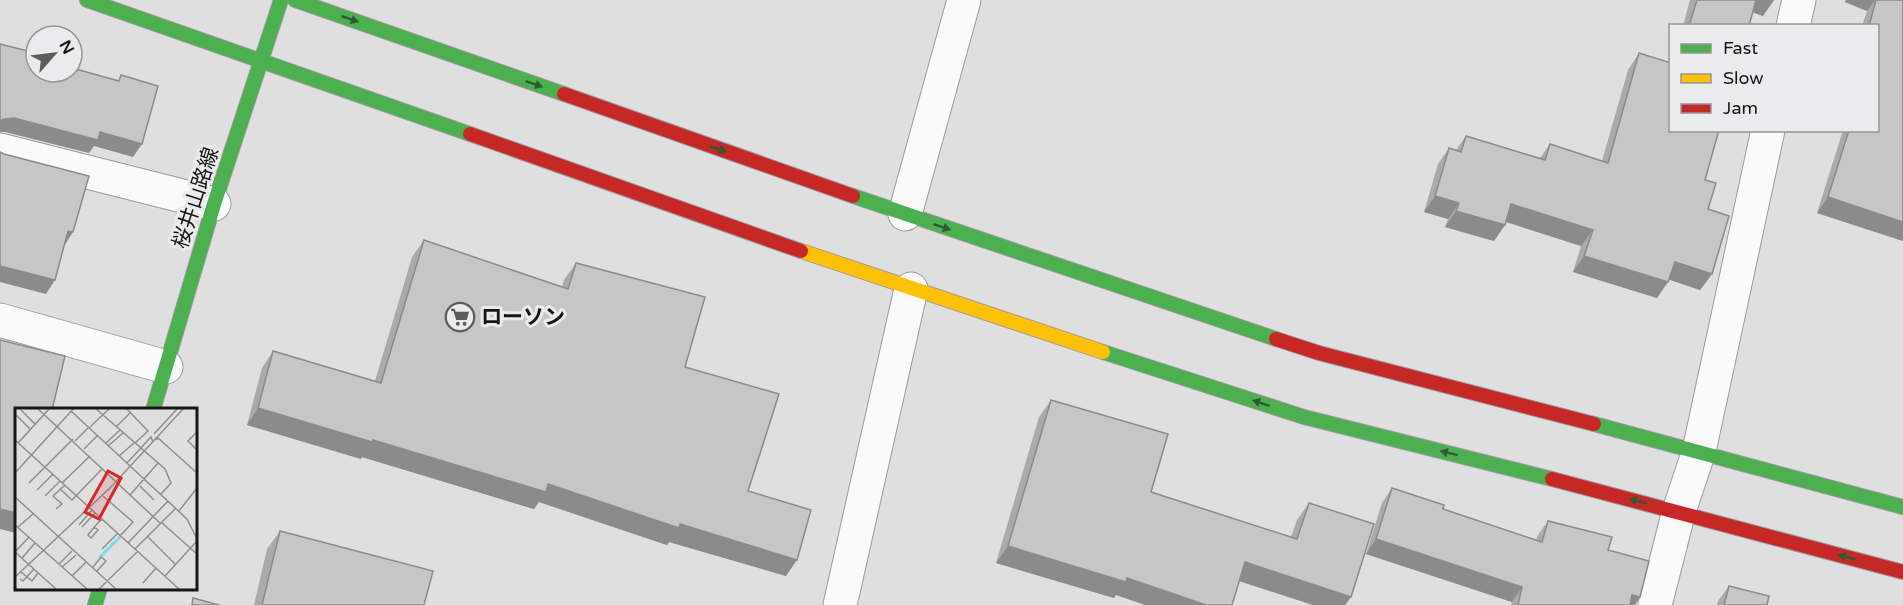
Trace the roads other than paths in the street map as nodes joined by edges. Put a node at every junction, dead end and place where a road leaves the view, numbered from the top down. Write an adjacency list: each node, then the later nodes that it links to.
1 (87, 0): 7 (street)
2 (281, 0): 7 (street, 桜井山路線)
3 (295, 0): 11 (street, one-way to 11)
4 (964, 0): 11 (street)
5 (1799, 0): 6 (street)
6 (1793, 24)
7 (262, 60): 10 (street, 桜井山路線); 12 (street)
8 (1768, 132): 16 (street)
9 (0, 150): 10 (street)
10 (214, 204): 14 (street, 桜井山路線)
11 (905, 214): 16 (street, one-way to 16)
12 (911, 289): 18 (street, one-way to 12); 22 (street)
13 (0, 320): 14 (street)
14 (166, 367): 15 (street, 桜井山路線)
15 (154, 408)
16 (1699, 451): 17 (street); 18 (street)
17 (1903, 507)
18 (1679, 511): 19 (street, one-way to 18); 23 (street)
19 (1903, 572)
20 (99, 590): 21 (street)
21 (95, 605)
22 (840, 605)
23 (1654, 605)

